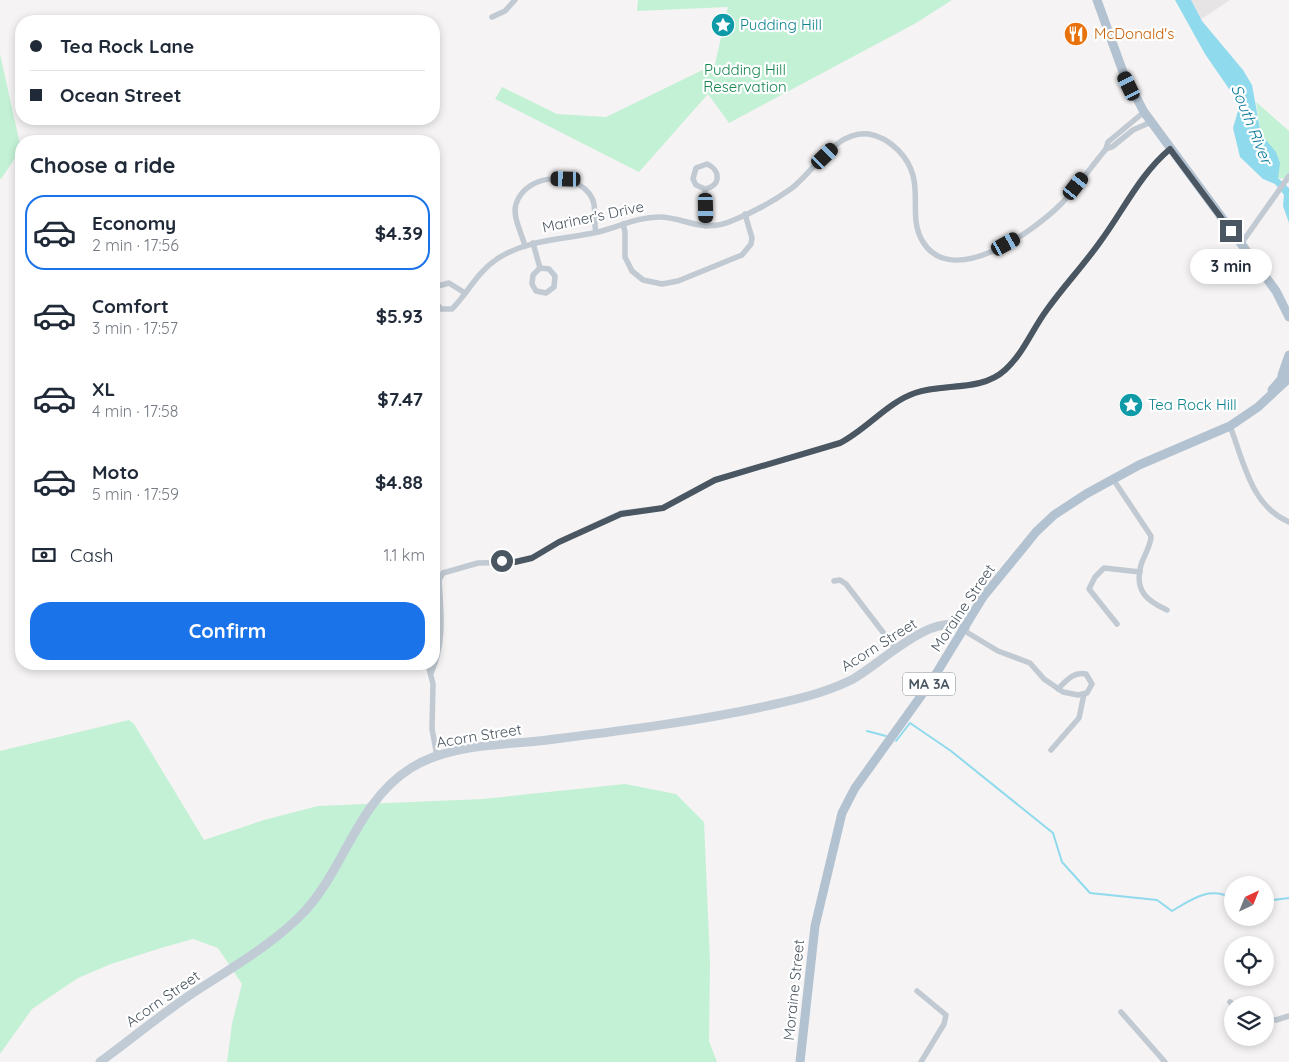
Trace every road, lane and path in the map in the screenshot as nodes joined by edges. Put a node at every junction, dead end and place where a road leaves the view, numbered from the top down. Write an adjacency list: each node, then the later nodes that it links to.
1 (514, 0): 3 (street)
2 (1097, 0): 4 (main road)
3 (492, 17)
4 (1144, 112): 5 (main road); 6 (street, Mariner's Drive)
5 (1151, 122): 6 (street); 7 (main road)
6 (1106, 149): 10 (street, Mariner's Drive)
7 (1170, 149): 15 (main road); 32 (street)
8 (1288, 178): 15 (street)
9 (706, 189): 9 (street); 12 (street)
10 (745, 214): 11 (street); 12 (street, Mariner's Drive)
11 (623, 224): 12 (street, Mariner's Drive); 13 (street, Mariner's Drive)
12 (706, 226)
13 (596, 232): 14 (street, Mariner's Drive); 16 (street)
14 (533, 243): 16 (street, Mariner's Drive); 17 (street)
15 (1241, 244): 21 (main road)
16 (525, 246): 19 (street, Mariner's Drive)
17 (540, 268): 17 (street)
18 (440, 286): 19 (street)
19 (465, 293): 20 (street, Mariner's Drive)
20 (440, 309)
21 (1289, 317)
22 (1289, 355): 24 (main road, MA 3A)
23 (1289, 370): 24 (main road, Moraine Street / MA 3A)
24 (1285, 378): 26 (main road, Moraine Street / MA 3A); 27 (main road, Moraine Street / MA 3A)
25 (1289, 384): 26 (main road)
26 (1277, 391): 27 (main road, Moraine Street / MA 3A)
27 (1265, 400): 28 (main road, Moraine Street / MA 3A)
28 (1230, 426): 29 (main road, Moraine Street / MA 3A); 30 (street)
29 (1113, 479): 31 (street); 37 (main road, Moraine Street / MA 3A)
30 (1289, 522)
31 (1140, 572): 35 (street); 36 (street)
32 (440, 578)
33 (834, 581): 39 (street)
34 (440, 598): 38 (street)
35 (1167, 610)
36 (1117, 624)
37 (964, 629): 39 (main road, Acorn Street); 43 (street); 52 (main road, Moraine Street / MA 3A)
38 (440, 643)
39 (896, 648): 46 (main road, Acorn Street)
40 (430, 670): 42 (street)
41 (432, 670): 42 (street)
42 (431, 673): 46 (street)
43 (1058, 689): 44 (street); 44 (street)
44 (1084, 694): 45 (street)
45 (1051, 750)
46 (437, 756): 51 (main road, Acorn Street)
47 (917, 991): 53 (street)
48 (1121, 1012): 54 (street)
49 (1289, 1016): 50 (street)
50 (1274, 1020)
51 (100, 1062)
52 (800, 1062)
53 (921, 1062)
54 (1165, 1062)

